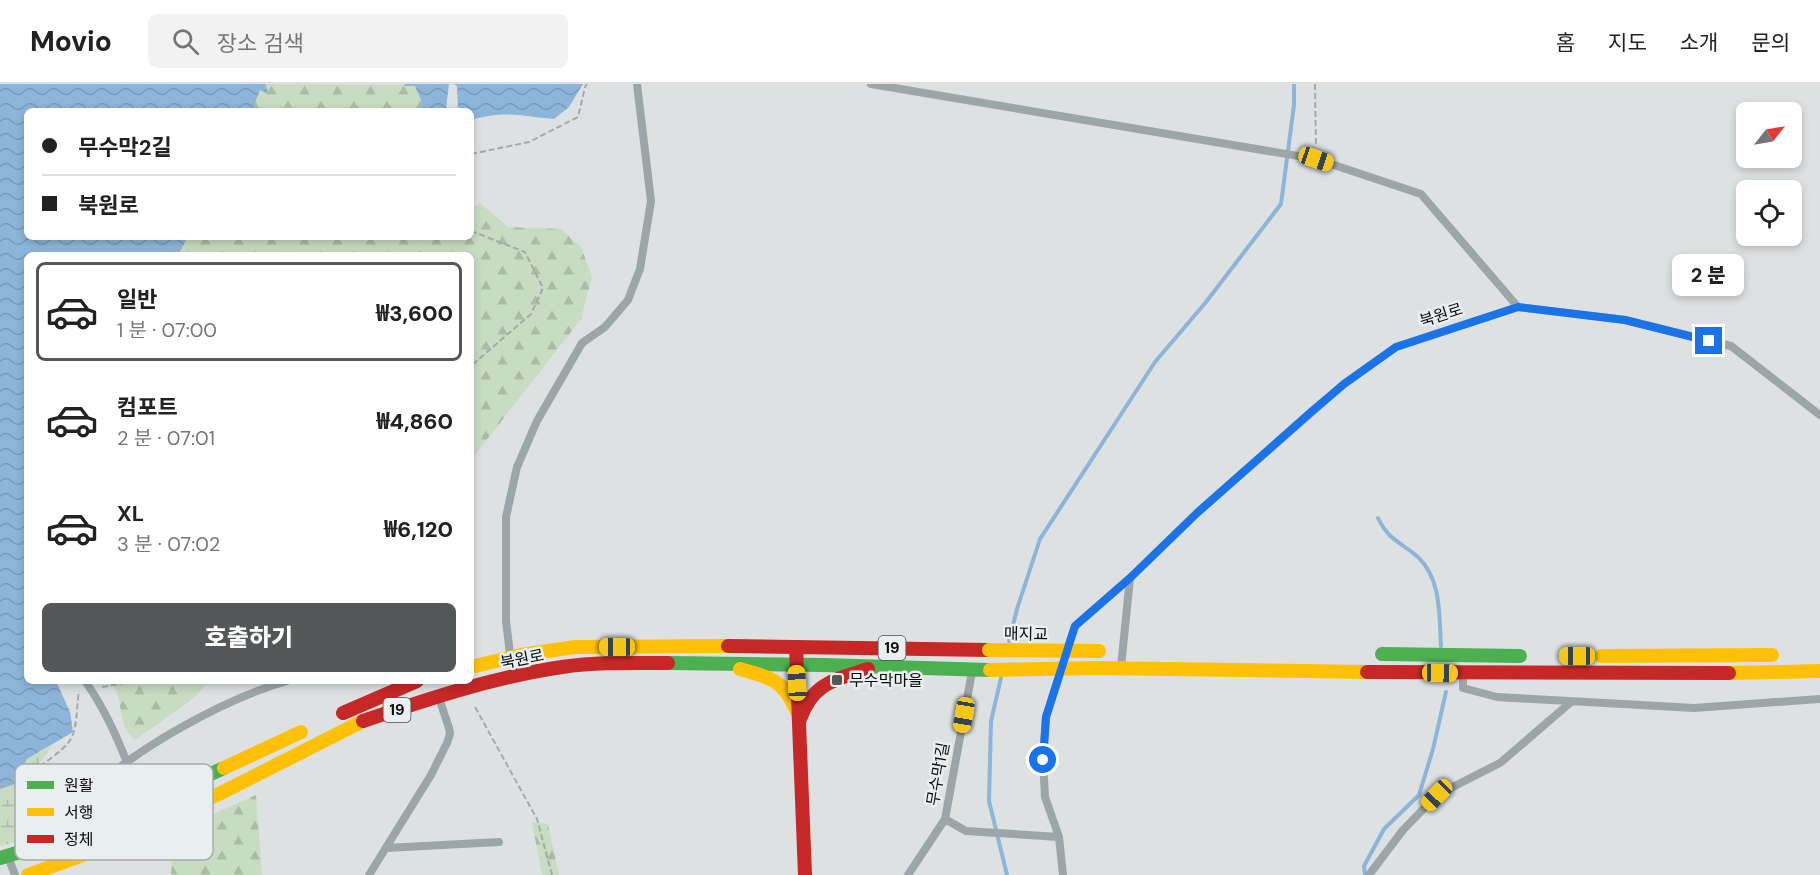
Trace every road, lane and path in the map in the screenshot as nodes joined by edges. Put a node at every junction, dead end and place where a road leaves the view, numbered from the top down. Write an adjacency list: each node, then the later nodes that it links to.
1 (588, 84): 5 (path)
2 (637, 84): 19 (lane)
3 (871, 84): 6 (lane)
4 (1315, 84): 6 (path)
5 (474, 153)
6 (1312, 158): 8 (lane)
7 (474, 232): 9 (path)
8 (1518, 307): 10 (lane, 북원로); 11 (lane, 북원로)
9 (474, 363)
10 (1820, 415)
11 (1130, 578): 14 (lane); 47 (lane, 북원로)
12 (795, 646): 13 (main road, 북원로 / 19); 19 (main road, 북원로 / 19); 21 (main road)
13 (989, 650): 14 (main road, 매지교 / 19, bridge)
14 (1127, 652): 25 (lane)
15 (1367, 654): 17 (main road)
16 (1786, 655): 18 (main road)
17 (1530, 656)
18 (1589, 656)
19 (511, 657): 22 (main road, 북원로 / 19)
20 (726, 665): 21 (main road, 북원로 / 19); 33 (main road, 북원로 / 19); 38 (main road)
21 (796, 665): 23 (main road, 북원로 / 19); 38 (main road)
22 (474, 666)
23 (877, 666): 24 (main road, 북원로 / 19); 38 (main road)
24 (973, 669): 25 (main road, 북원로 / 19, bridge); 46 (lane, 무수막1길)
25 (1120, 669): 27 (main road, 19)
26 (1820, 670): 27 (main road, 19)
27 (1463, 673): 37 (lane)
28 (87, 684): 39 (lane)
29 (118, 684): 32 (path)
30 (276, 684): 39 (lane)
31 (410, 684): 42 (main road, 19)
32 (96, 688)
33 (465, 689): 35 (main road, 북원로 / 19); 58 (path)
34 (79, 691): 40 (path)
35 (438, 695): 45 (main road, 북원로 / 19); 49 (lane)
36 (1820, 699): 37 (lane)
37 (1571, 702): 54 (lane)
38 (799, 720): 59 (main road)
39 (127, 762): 41 (lane)
40 (40, 764)
41 (125, 764)
42 (213, 773)
43 (15, 779): 44 (path)
44 (0, 787)
45 (213, 797)
46 (945, 819): 47 (lane); 60 (lane, 무수막1길)
47 (1059, 837): 61 (lane, 북원로)
48 (500, 842): 49 (lane)
49 (386, 848): 57 (lane)
50 (4, 857): 55 (lane)
51 (69, 860): 56 (main road, 북원로 / 19)
52 (82, 860): 53 (lane)
53 (71, 869)
54 (1370, 872)
55 (15, 875)
56 (28, 875)
57 (369, 875)
58 (552, 875)
59 (805, 875)
60 (908, 875)
61 (1063, 875)

